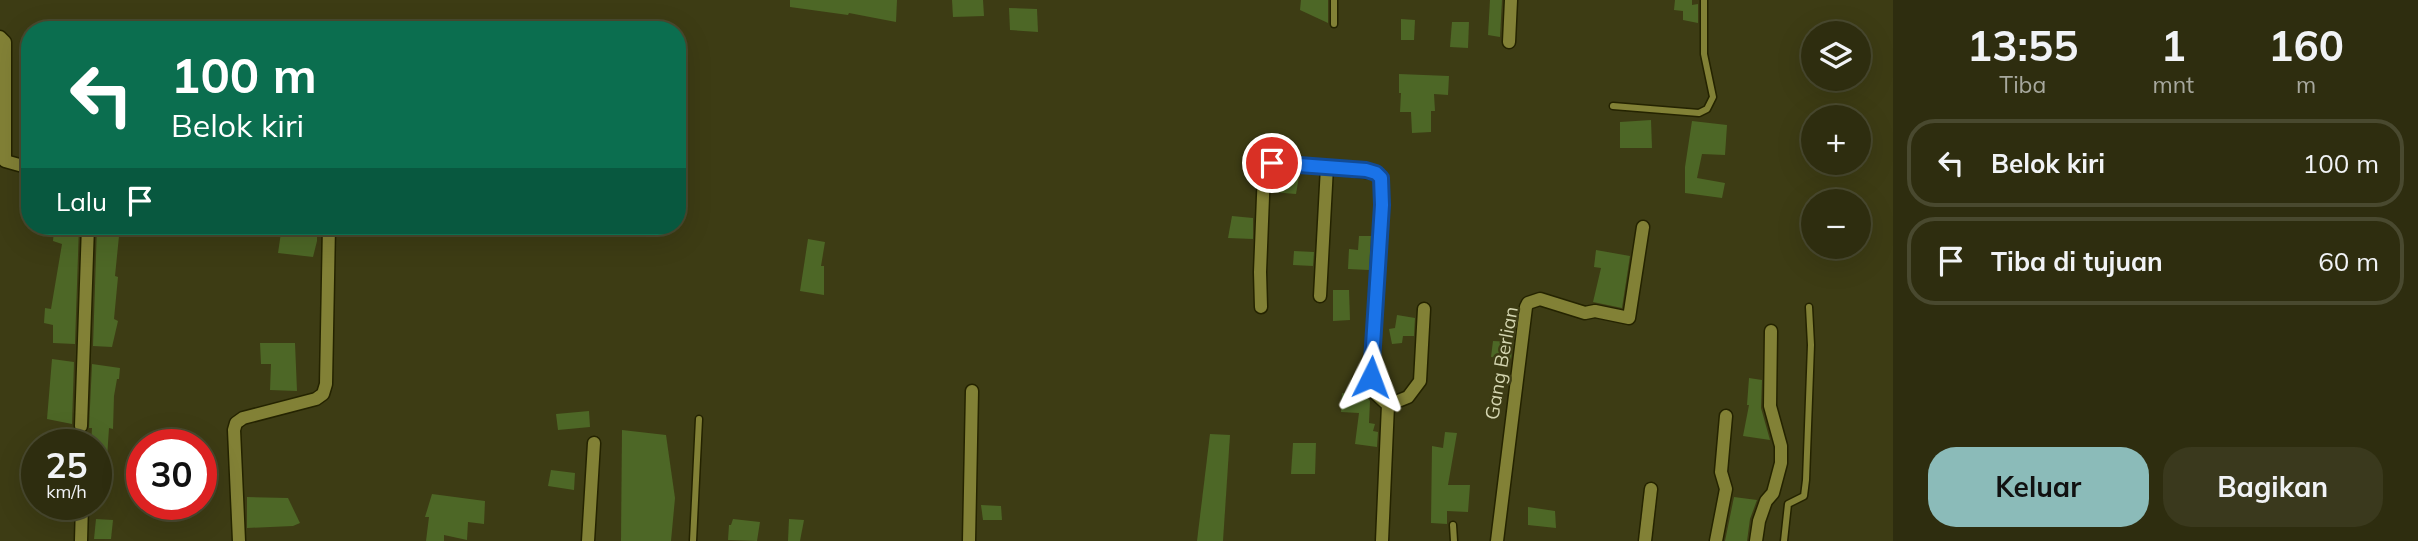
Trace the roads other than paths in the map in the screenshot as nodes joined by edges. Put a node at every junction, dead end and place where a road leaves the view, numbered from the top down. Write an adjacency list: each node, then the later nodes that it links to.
1 (1334, 0): 4 (lane)
2 (1511, 0): 6 (street)
3 (1704, 0): 7 (lane)
4 (1334, 24)
5 (0, 37): 8 (street)
6 (1509, 42)
7 (1613, 106)
8 (21, 165)
9 (1327, 167): 13 (street); 14 (street); 19 (street)
10 (1643, 227): 34 (street, Gang Berlian)
11 (88, 235): 22 (street)
12 (329, 235): 28 (street)
13 (1320, 296)
14 (1261, 307)
15 (1810, 307): 38 (lane)
16 (1424, 309): 19 (street)
17 (1771, 331): 37 (street)
18 (972, 391): 31 (street)
19 (1388, 405): 32 (street)
20 (1726, 416): 36 (street)
21 (699, 419): 30 (lane)
22 (82, 429)
23 (594, 443): 29 (street)
24 (1651, 489): 35 (street)
25 (82, 520): 27 (street)
26 (1453, 525): 33 (lane)
27 (81, 541)
28 (239, 541)
29 (588, 541)
30 (693, 541)
31 (969, 541)
32 (1382, 541)
33 (1454, 541)
34 (1497, 541)
35 (1644, 541)
36 (1716, 541)
37 (1756, 541)
38 (1784, 541)

